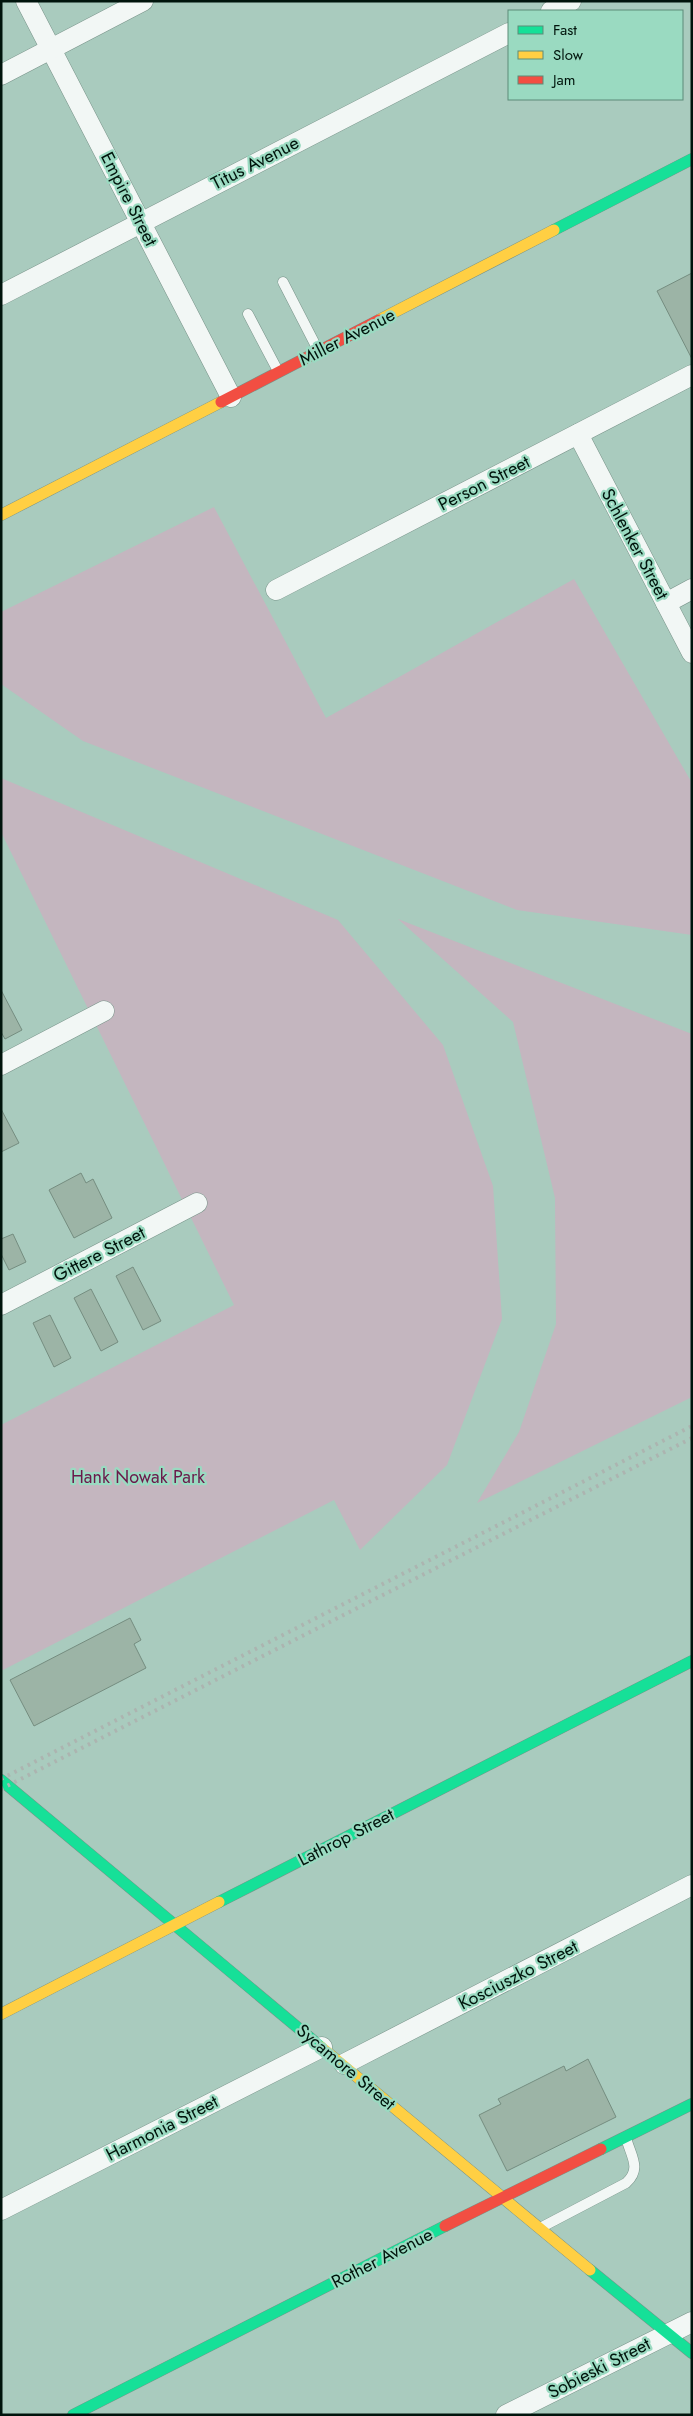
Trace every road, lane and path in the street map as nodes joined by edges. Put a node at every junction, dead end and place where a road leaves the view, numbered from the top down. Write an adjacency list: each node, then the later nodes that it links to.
1 (26, 1): 6 (street, Empire Street)
2 (143, 1): 6 (street)
3 (570, 1): 4 (street)
4 (553, 10)
5 (508, 34): 9 (street, Titus Avenue)
6 (52, 49): 7 (street); 9 (street, Empire Street)
7 (1, 75)
8 (692, 159): 13 (street, Miller Avenue)
9 (141, 221): 11 (street, Titus Avenue); 16 (street, Empire Street)
10 (283, 282): 13 (lane)
11 (1, 295)
12 (248, 314): 14 (lane)
13 (319, 351): 14 (street, Miller Avenue)
14 (279, 372): 16 (street, Miller Avenue)
15 (692, 375): 17 (street, Person Street)
16 (231, 397): 18 (street, Miller Avenue)
17 (578, 434): 20 (street, Person Street); 21 (street, Schlenker Street)
18 (1, 515)
19 (692, 589): 21 (street)
20 (276, 590)
21 (666, 603): 22 (street, Schlenker Street)
22 (692, 653)
23 (104, 1011): 24 (street)
24 (1, 1065)
25 (197, 1203): 26 (street, Gittere Street)
26 (1, 1305)
27 (692, 1661): 30 (street, Lathrop Street)
28 (1, 1780): 30 (street, Sycamore Street)
29 (692, 1885): 33 (street, Kosciuszko Street)
30 (176, 1924): 31 (street, Lathrop Street); 32 (street, Sycamore Street)
31 (1, 2014)
32 (322, 2047): 33 (street, Sycamore Street); 37 (street, Harmonia Street)
33 (344, 2064): 36 (street, Sycamore Street)
34 (692, 2104): 35 (street, Rother Avenue)
35 (626, 2137): 36 (street, Rother Avenue); 38 (lane)
36 (502, 2199): 38 (street, Sycamore Street); 42 (street, Rother Avenue)
37 (1, 2210)
38 (539, 2229): 40 (street, Sycamore Street)
39 (692, 2322): 40 (street, Sobieski Street)
40 (669, 2334): 41 (street, Sycamore Street); 43 (street, Sobieski Street)
41 (692, 2353)
42 (73, 2415)
43 (506, 2415)

